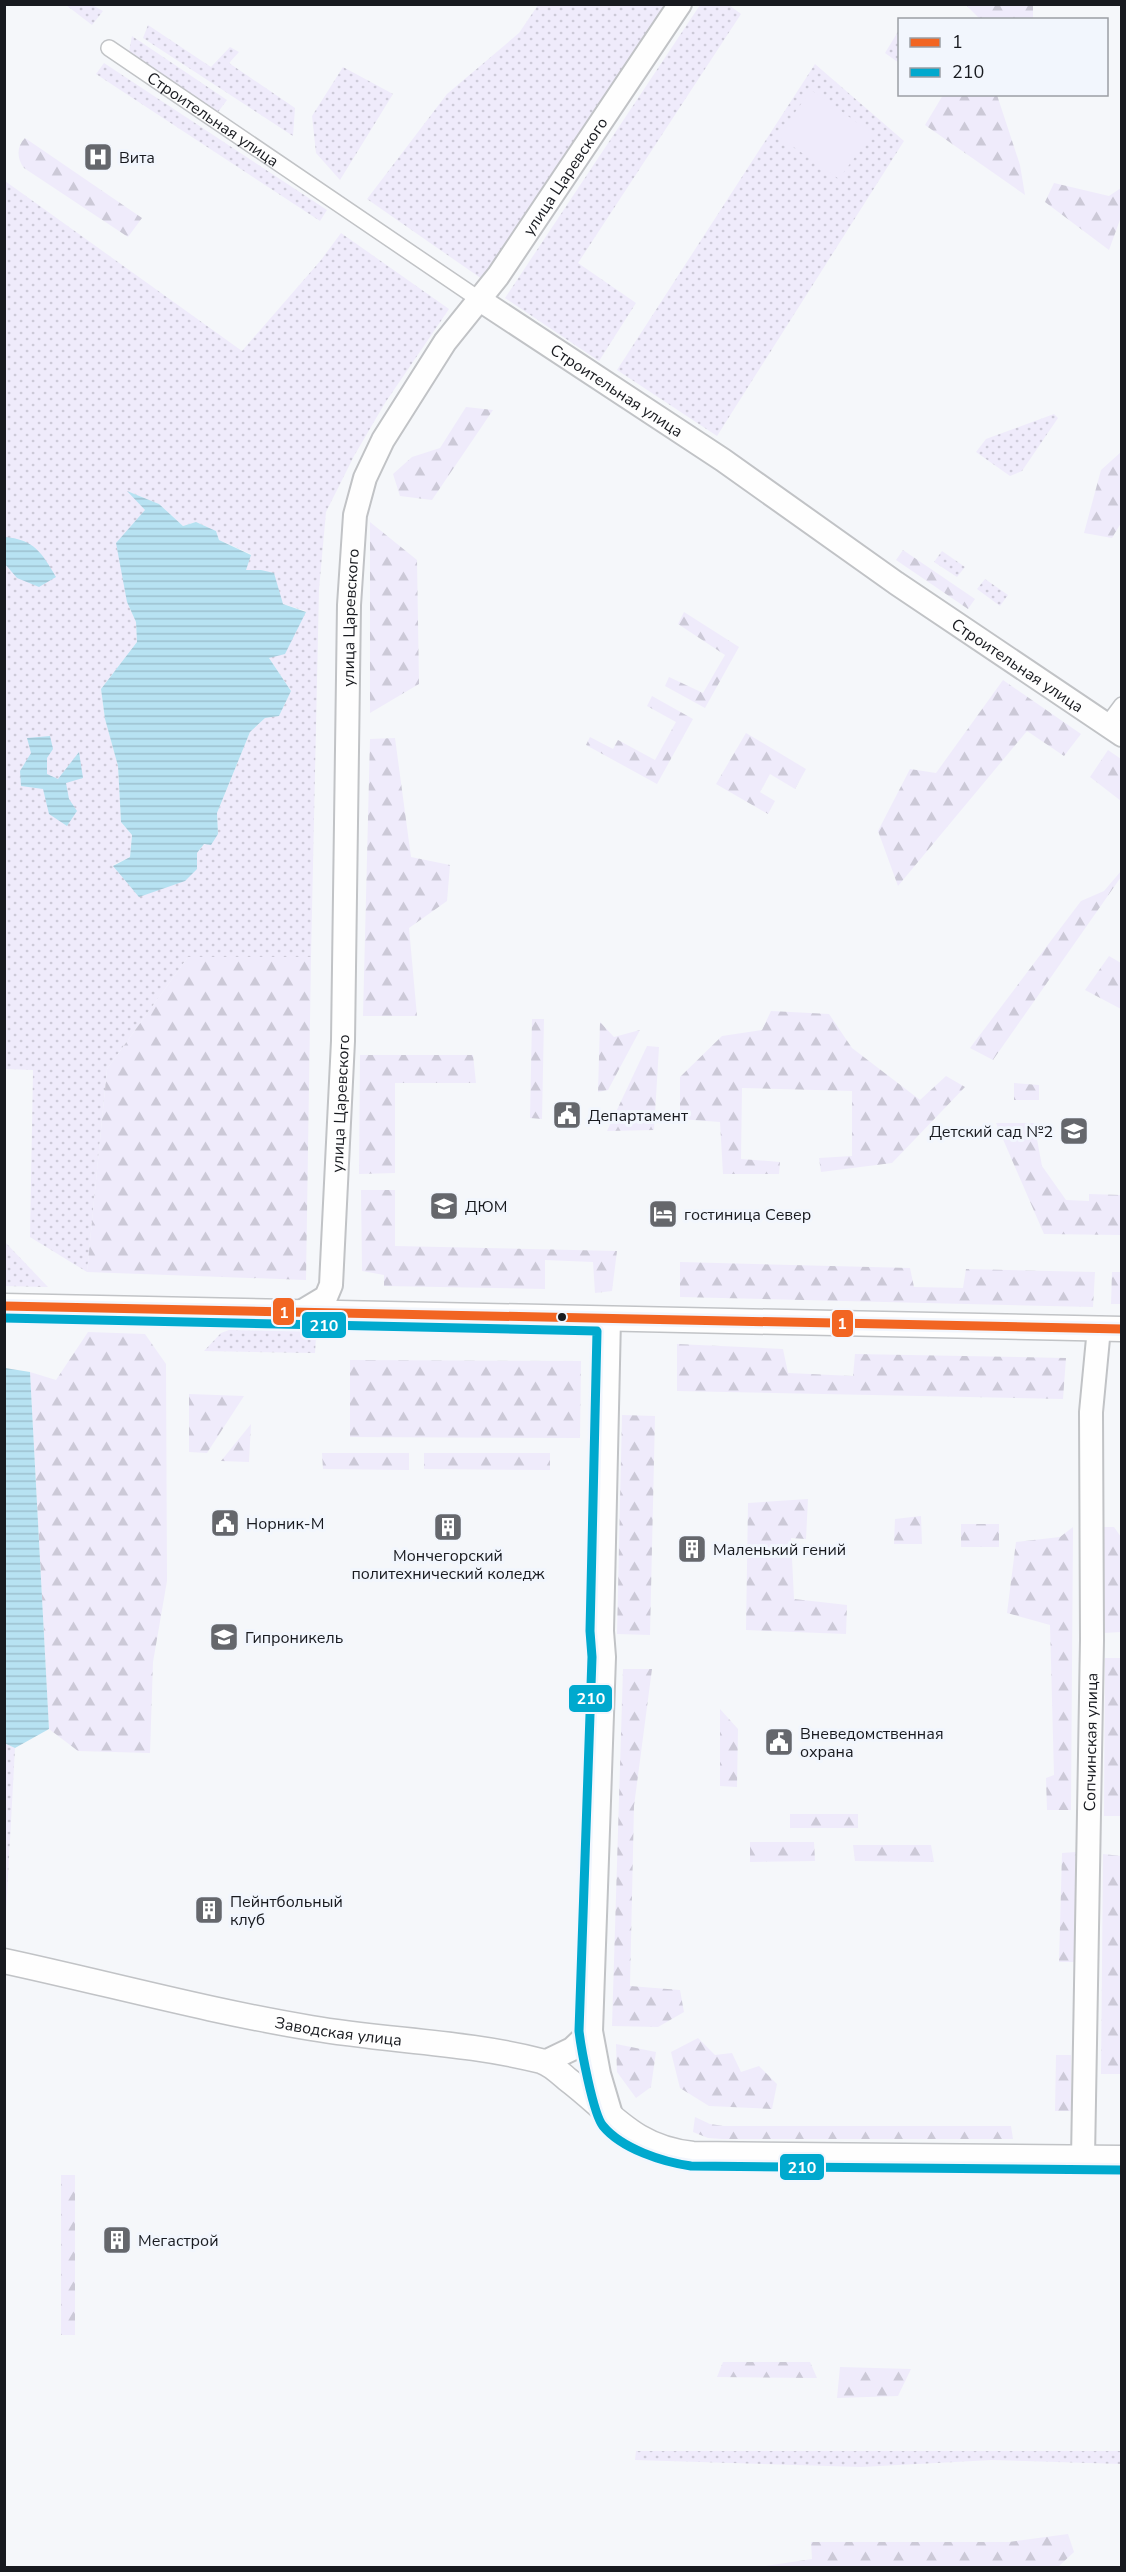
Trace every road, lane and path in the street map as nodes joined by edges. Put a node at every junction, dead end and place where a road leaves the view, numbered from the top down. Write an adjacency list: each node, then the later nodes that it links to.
1 (680, 4): 3 (street, улица Царевского)
2 (109, 48): 3 (street, Строительная улица)
3 (480, 300): 5 (street, Строительная улица); 6 (street, улица Царевского)
4 (1122, 705): 5 (street)
5 (1114, 730)
6 (331, 1286): 8 (street); 9 (street)
7 (4, 1306): 8 (main road)
8 (301, 1312): 9 (main road)
9 (365, 1314): 10 (main road)
10 (609, 1319): 11 (main road); 13 (street)
11 (1110, 1329): 16 (street, Сопчинская улица)
12 (4, 1961): 14 (main road, Заводская улица)
13 (591, 2031): 14 (street); 15 (street)
14 (545, 2062): 15 (main road, Заводская улица)
15 (612, 2118): 16 (main road, Заводская улица)
16 (1083, 2158): 17 (main road, Заводская улица)
17 (1122, 2158)

